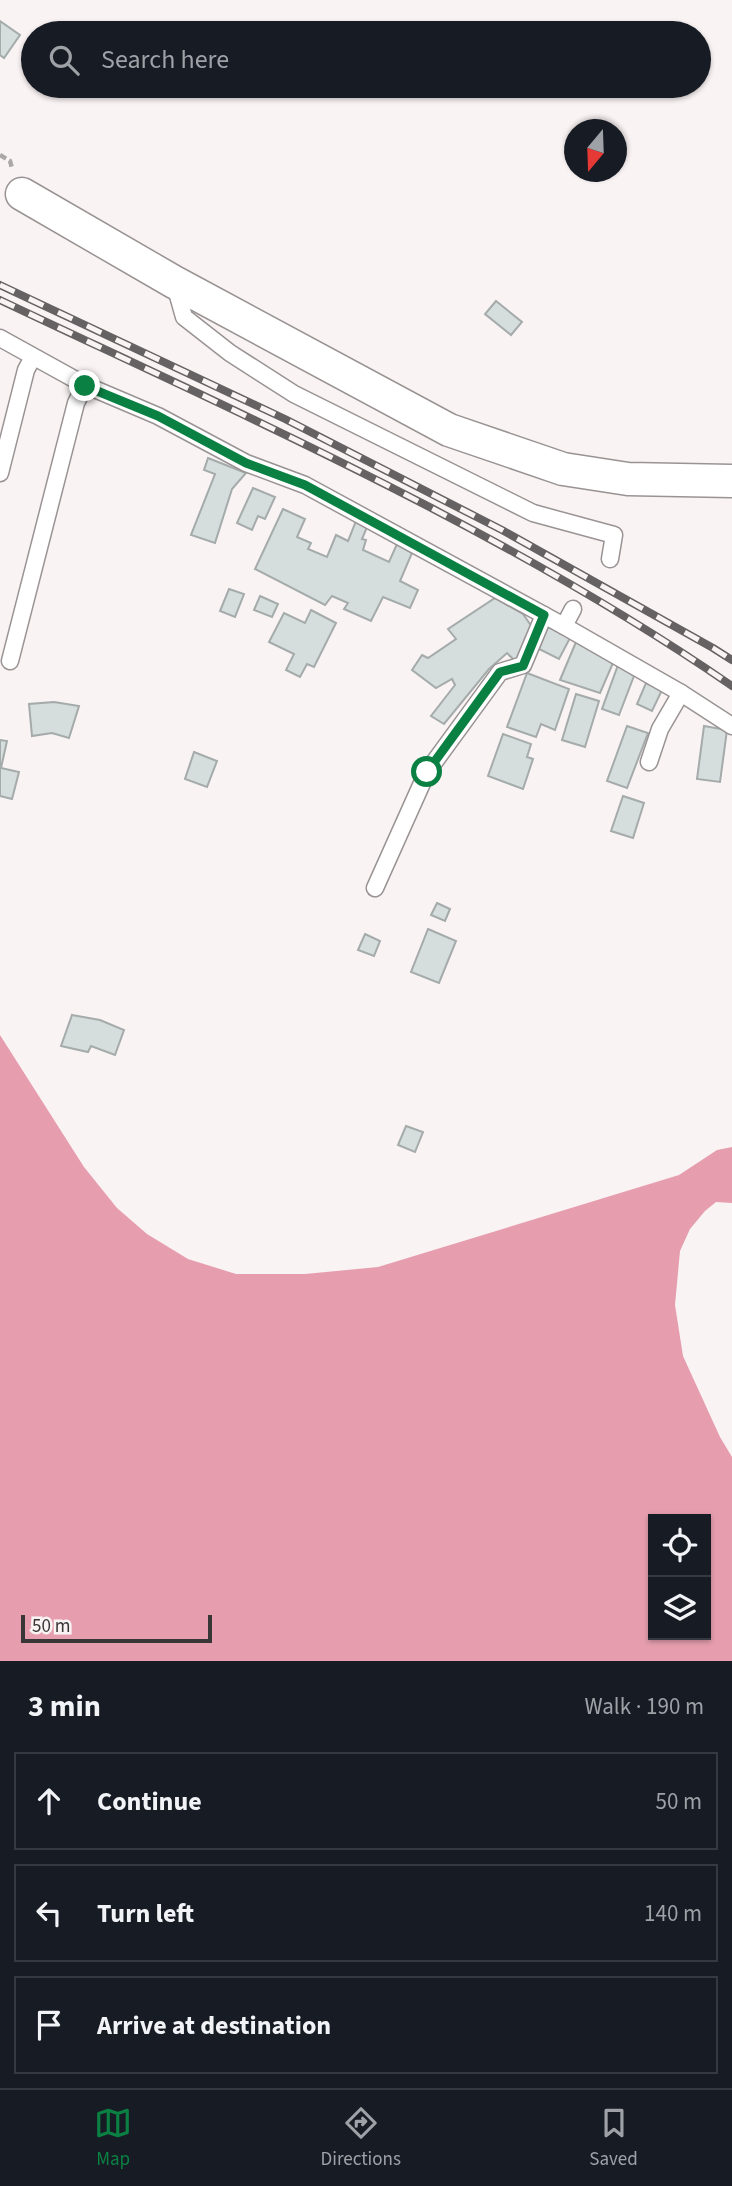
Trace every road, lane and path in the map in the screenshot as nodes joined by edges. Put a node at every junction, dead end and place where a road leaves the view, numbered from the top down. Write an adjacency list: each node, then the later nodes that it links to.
1 (22, 194): 2 (street)
2 (174, 282): 7 (street); 8 (lane)
3 (0, 338): 4 (lane)
4 (33, 357): 5 (lane); 6 (lane)
5 (85, 386): 10 (lane); 12 (lane)
6 (0, 473)
7 (732, 481)
8 (610, 559)
9 (573, 609): 11 (lane)
10 (544, 615): 11 (lane); 16 (lane)
11 (564, 626): 13 (lane)
12 (10, 661)
13 (681, 693): 14 (lane); 15 (lane)
14 (732, 726)
15 (649, 762)
16 (375, 888)

